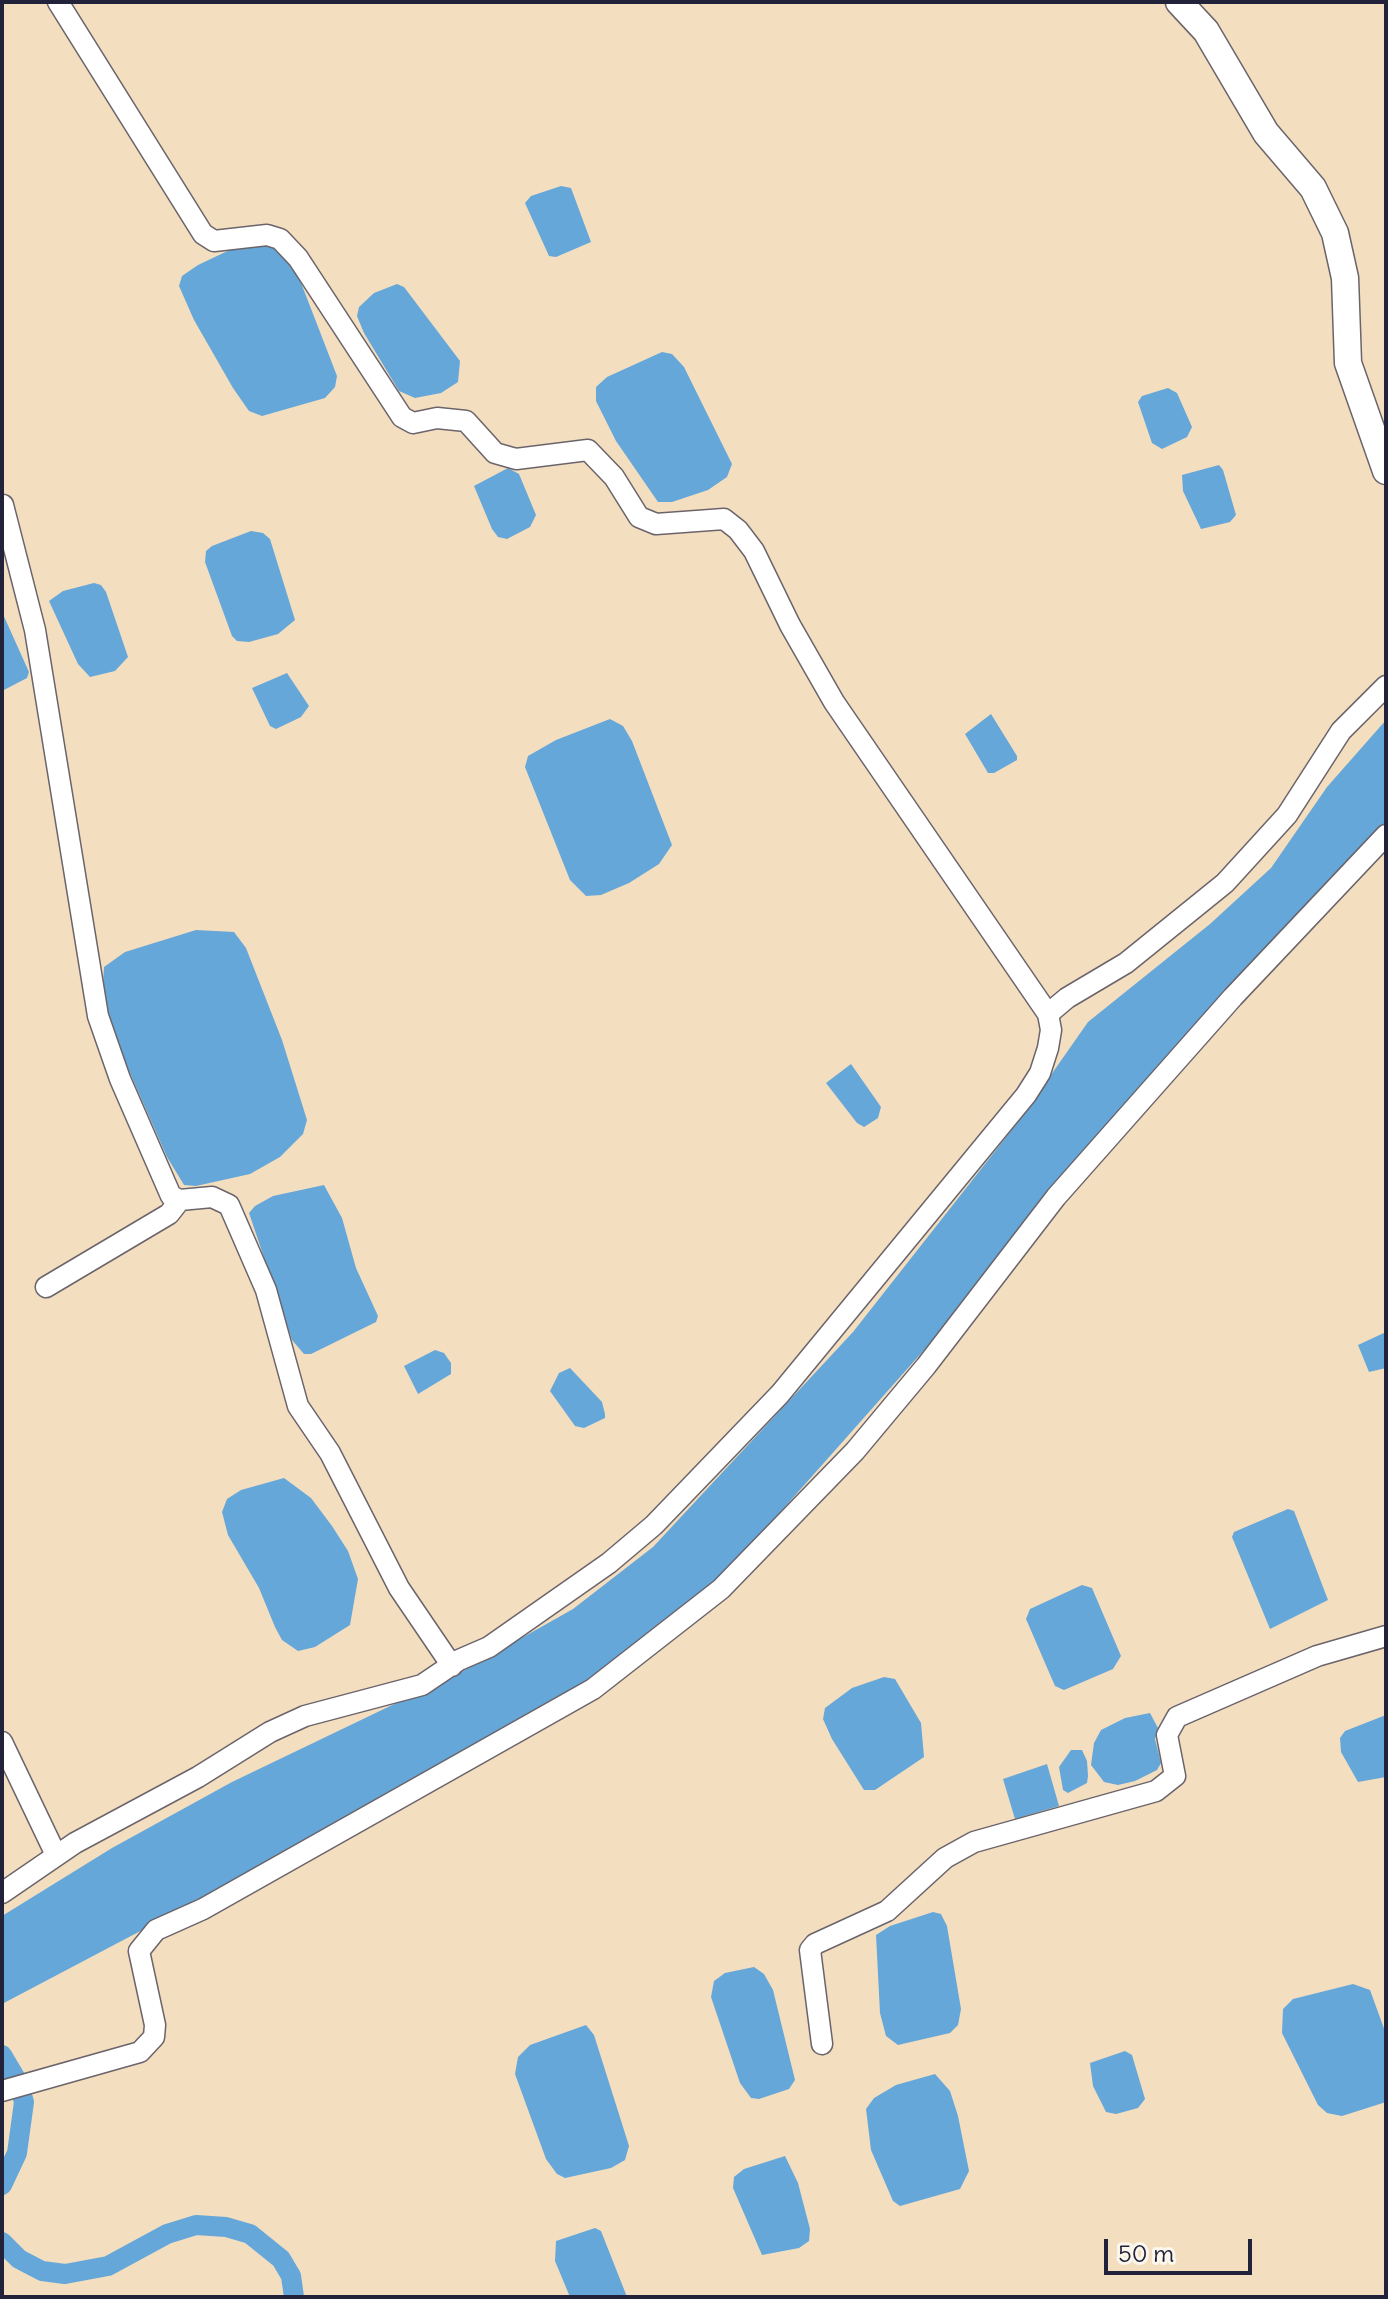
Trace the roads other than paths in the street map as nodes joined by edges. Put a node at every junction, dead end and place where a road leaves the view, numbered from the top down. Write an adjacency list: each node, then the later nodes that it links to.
1 (58, 2): 7 (street)
2 (1179, 2): 3 (street)
3 (1386, 471)
4 (3, 505): 8 (street)
5 (1386, 686): 7 (street)
6 (1386, 835): 16 (street)
7 (1048, 1014): 11 (street)
8 (180, 1200): 9 (street); 11 (street)
9 (46, 1287)
10 (1386, 1636): 15 (street)
11 (452, 1666): 13 (street)
12 (2, 1742): 13 (street)
13 (56, 1855): 14 (street)
14 (2, 1893)
15 (822, 2044)
16 (2, 2091)

